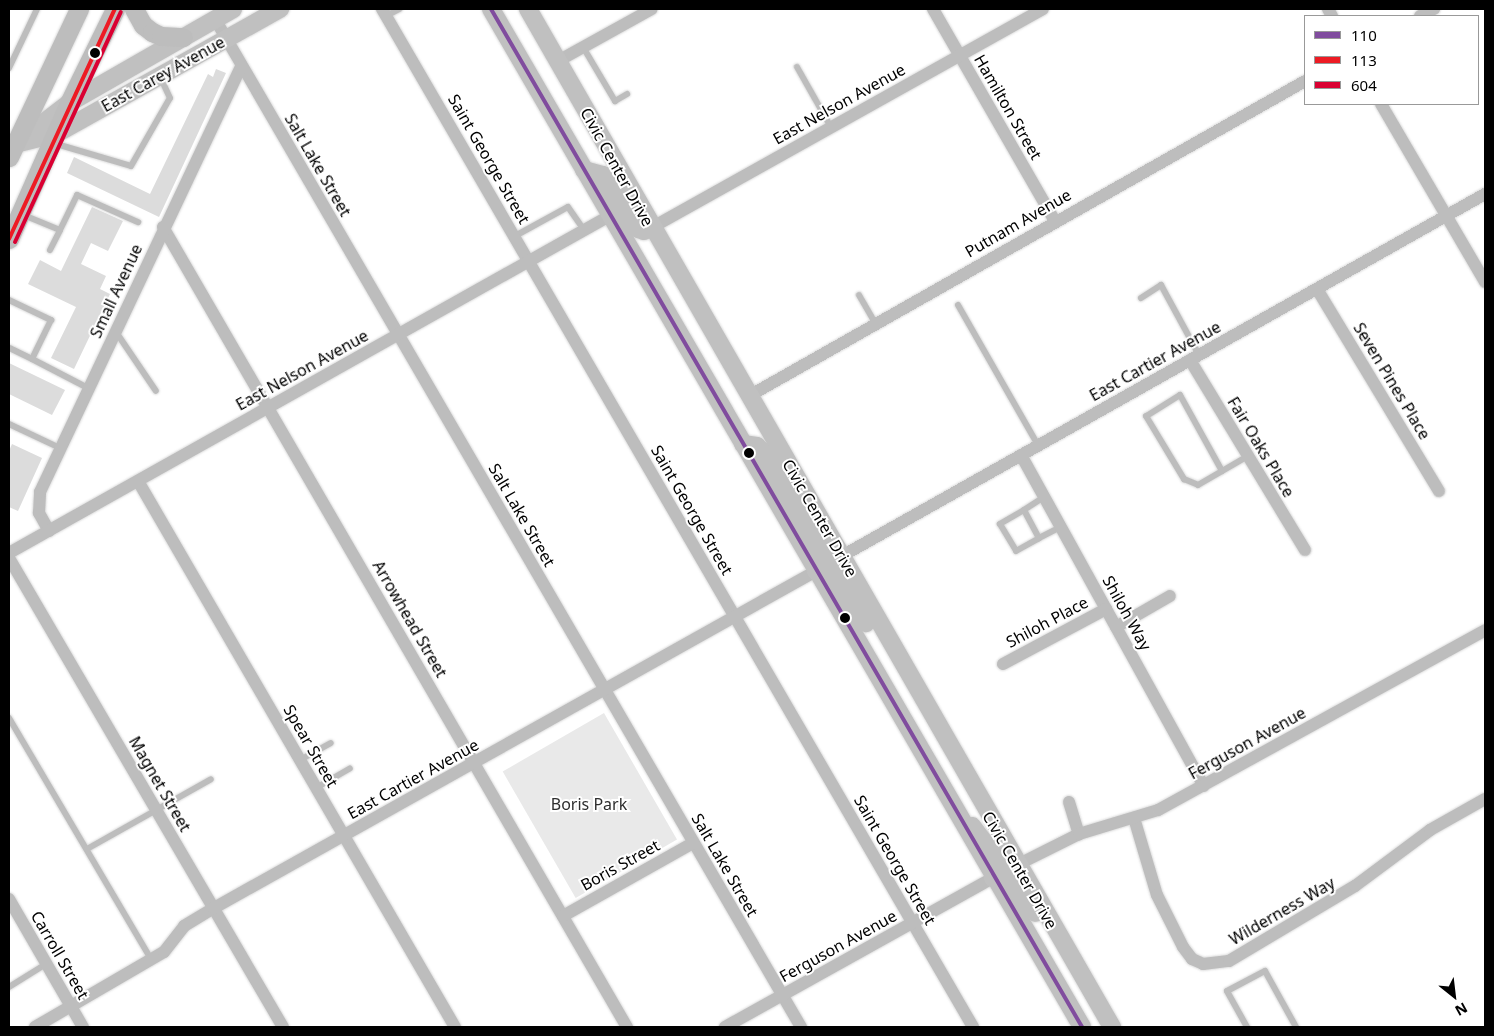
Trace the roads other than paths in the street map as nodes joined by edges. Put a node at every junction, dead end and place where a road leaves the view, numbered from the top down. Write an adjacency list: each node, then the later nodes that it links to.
1 (37, 9): 24 (lane)
2 (79, 9): 32 (main road)
3 (115, 9): 28 (main road)
4 (134, 9): 17 (main road)
5 (233, 9): 16 (main road, East Carey Avenue)
6 (280, 9): 18 (main road, East Carey Avenue)
7 (399, 9): 14 (lane)
8 (491, 9): 33 (main road, Civic Center Drive)
9 (528, 9): 21 (main road, Civic Center Drive)
10 (652, 9): 19 (street)
11 (933, 9): 20 (street, Hamilton Street)
12 (1043, 9): 20 (street, East Nelson Avenue)
13 (1434, 9): 15 (street)
14 (384, 12): 44 (street, Saint George Street)
15 (1422, 15)
16 (215, 19): 17 (main road, East Carey Avenue); 18 (street, Salt Lake Street)
17 (183, 37): 28 (main road, East Carey Avenue)
18 (227, 39): 22 (street, Salt Lake Street); 25 (main road, East Carey Avenue)
19 (583, 47): 21 (street); 27 (lane)
20 (960, 55): 30 (street, East Nelson Avenue); 38 (street, Hamilton Street)
21 (558, 61): 41 (main road, Civic Center Drive)
22 (241, 66): 40 (street, Small Avenue); 56 (street, Salt Lake Street)
23 (797, 67): 30 (lane)
24 (9, 68)
25 (160, 76): 31 (main road, East Carey Avenue); 31 (lane)
26 (1304, 82): 38 (street, Putnam Avenue)
27 (627, 94)
28 (69, 103): 31 (main road); 32 (main road, East Carey Avenue)
29 (1382, 105): 37 (street)
30 (832, 127): 41 (street, East Nelson Avenue)
31 (54, 138): 32 (main road, East Carey Avenue); 35 (main road)
32 (11, 150)
33 (584, 170): 36 (main road, Civic Center Drive); 41 (main road)
34 (1485, 194): 37 (street, East Cartier Avenue)
35 (20, 214): 42 (lane); 45 (main road)
36 (611, 215): 43 (street, East Nelson Avenue); 65 (main road, Civic Center Drive)
37 (1446, 216): 48 (street); 49 (street, East Cartier Avenue)
38 (1055, 221): 54 (street, Putnam Avenue)
39 (138, 222): 42 (lane)
40 (164, 227): 55 (street, Small Avenue); 63 (street, Arrowhead Street)
41 (651, 228): 62 (main road, Civic Center Drive)
42 (60, 230): 46 (lane)
43 (584, 230): 44 (lane); 47 (street, East Nelson Avenue)
44 (515, 236): 47 (street, Saint George Street)
45 (9, 239)
46 (50, 250)
47 (529, 262): 56 (street, East Nelson Avenue); 85 (street, Saint George Street)
48 (1485, 282)
49 (1317, 288): 58 (street, East Cartier Avenue); 72 (street, Seven Pines Place)
50 (858, 295): 54 (lane)
51 (1141, 298): 58 (lane)
52 (9, 300): 59 (lane)
53 (958, 305): 66 (lane)
54 (876, 324): 62 (street, Putnam Avenue)
55 (116, 332): 60 (street, Small Avenue); 61 (lane)
56 (398, 335): 63 (street, East Nelson Avenue); 90 (street, Salt Lake Street)
57 (9, 348): 59 (lane)
58 (1194, 357): 66 (street, East Cartier Avenue); 69 (street, Fair Oaks Place)
59 (32, 359): 60 (lane)
60 (88, 388): 67 (street, Small Avenue)
61 (156, 391)
62 (749, 396): 80 (main road, Civic Center Drive)
63 (268, 408): 71 (street, East Nelson Avenue); 94 (street, Arrowhead Street)
64 (9, 424): 67 (lane)
65 (743, 444): 80 (main road); 82 (main road, Civic Center Drive)
66 (1038, 445): 68 (street, East Cartier Avenue)
67 (60, 448): 76 (street, Small Avenue)
68 (1021, 455): 73 (street, Shiloh Way); 80 (street, East Cartier Avenue)
69 (1248, 456): 70 (lane); 78 (street, Fair Oaks Place)
70 (1222, 471): 70 (lane)
71 (138, 480): 76 (street, East Nelson Avenue); 93 (street, Spear Street)
72 (1439, 491)
73 (1044, 497): 74 (lane); 75 (street, Shiloh Way)
74 (1024, 510): 77 (lane); 77 (lane)
75 (1061, 526): 77 (lane); 84 (street, Shiloh Way)
76 (49, 531): 79 (street, East Nelson Avenue)
77 (1039, 538)
78 (1305, 550)
79 (9, 553)
80 (842, 556): 89 (main road, Civic Center Drive)
81 (9, 558): 102 (street, Magnet Street)
82 (816, 571): 85 (street, East Cartier Avenue); 89 (main road); 99 (main road, Civic Center Drive)
83 (1170, 596): 86 (street)
84 (1106, 609): 86 (street, Shiloh Way); 88 (street, Shiloh Place)
85 (735, 617): 90 (street, East Cartier Avenue); 113 (street, Saint George Street)
86 (1116, 627): 97 (street, Shiloh Way)
87 (1485, 630): 97 (street, Ferguson Avenue)
88 (1003, 664)
89 (912, 679): 108 (main road, Civic Center Drive)
90 (605, 690): 94 (street, East Cartier Avenue); 106 (street, Salt Lake Street)
91 (9, 718): 107 (lane)
92 (332, 743): 93 (lane)
93 (300, 760): 98 (street, Spear Street)
94 (474, 763): 105 (street, East Cartier Avenue); 112 (street, Arrowhead Street)
95 (350, 768): 98 (lane)
96 (211, 779): 102 (lane)
97 (1204, 786): 103 (street, Ferguson Avenue)
98 (316, 788): 105 (street, Spear Street)
99 (947, 797): 108 (main road); 109 (main road, Civic Center Drive)
100 (1485, 799): 103 (street, Wilderness Way)
101 (1069, 802): 104 (street)
102 (156, 810): 107 (lane); 111 (street, Magnet Street)
103 (1134, 818): 104 (street, Ferguson Avenue)
104 (1079, 834): 108 (street, Ferguson Avenue)
105 (344, 836): 111 (street, East Cartier Avenue); 123 (street, Spear Street)
106 (693, 843): 112 (street, Boris Street); 118 (street, Salt Lake Street)
107 (87, 849): 115 (lane)
108 (1017, 865): 114 (main road, Civic Center Drive)
109 (993, 878): 113 (street, Ferguson Avenue); 114 (main road); 128 (main road, Civic Center Drive)
110 (9, 900): 116 (street, Carroll Street)
111 (214, 908): 115 (street, East Cartier Avenue); 122 (street, Magnet Street)
112 (563, 916): 124 (street, Arrowhead Street)
113 (912, 923): 118 (street, Ferguson Avenue); 127 (street, Saint George Street)
114 (1060, 939): 129 (main road, Civic Center Drive)
115 (151, 959): 119 (street, East Cartier Avenue)
116 (46, 964): 117 (lane); 119 (street, Carroll Street)
117 (9, 987)
118 (782, 996): 125 (street, Ferguson Avenue); 126 (street, Salt Lake Street)
119 (71, 1006): 120 (street, East Cartier Avenue); 121 (street, Carroll Street)
120 (35, 1027)
121 (83, 1027)
122 (283, 1027)
123 (455, 1027)
124 (627, 1027)
125 (725, 1027)
126 (801, 1027)
127 (973, 1027)
128 (1082, 1027)
129 (1112, 1027)
130 (1247, 1027): 131 (lane)
131 (1296, 1027)

